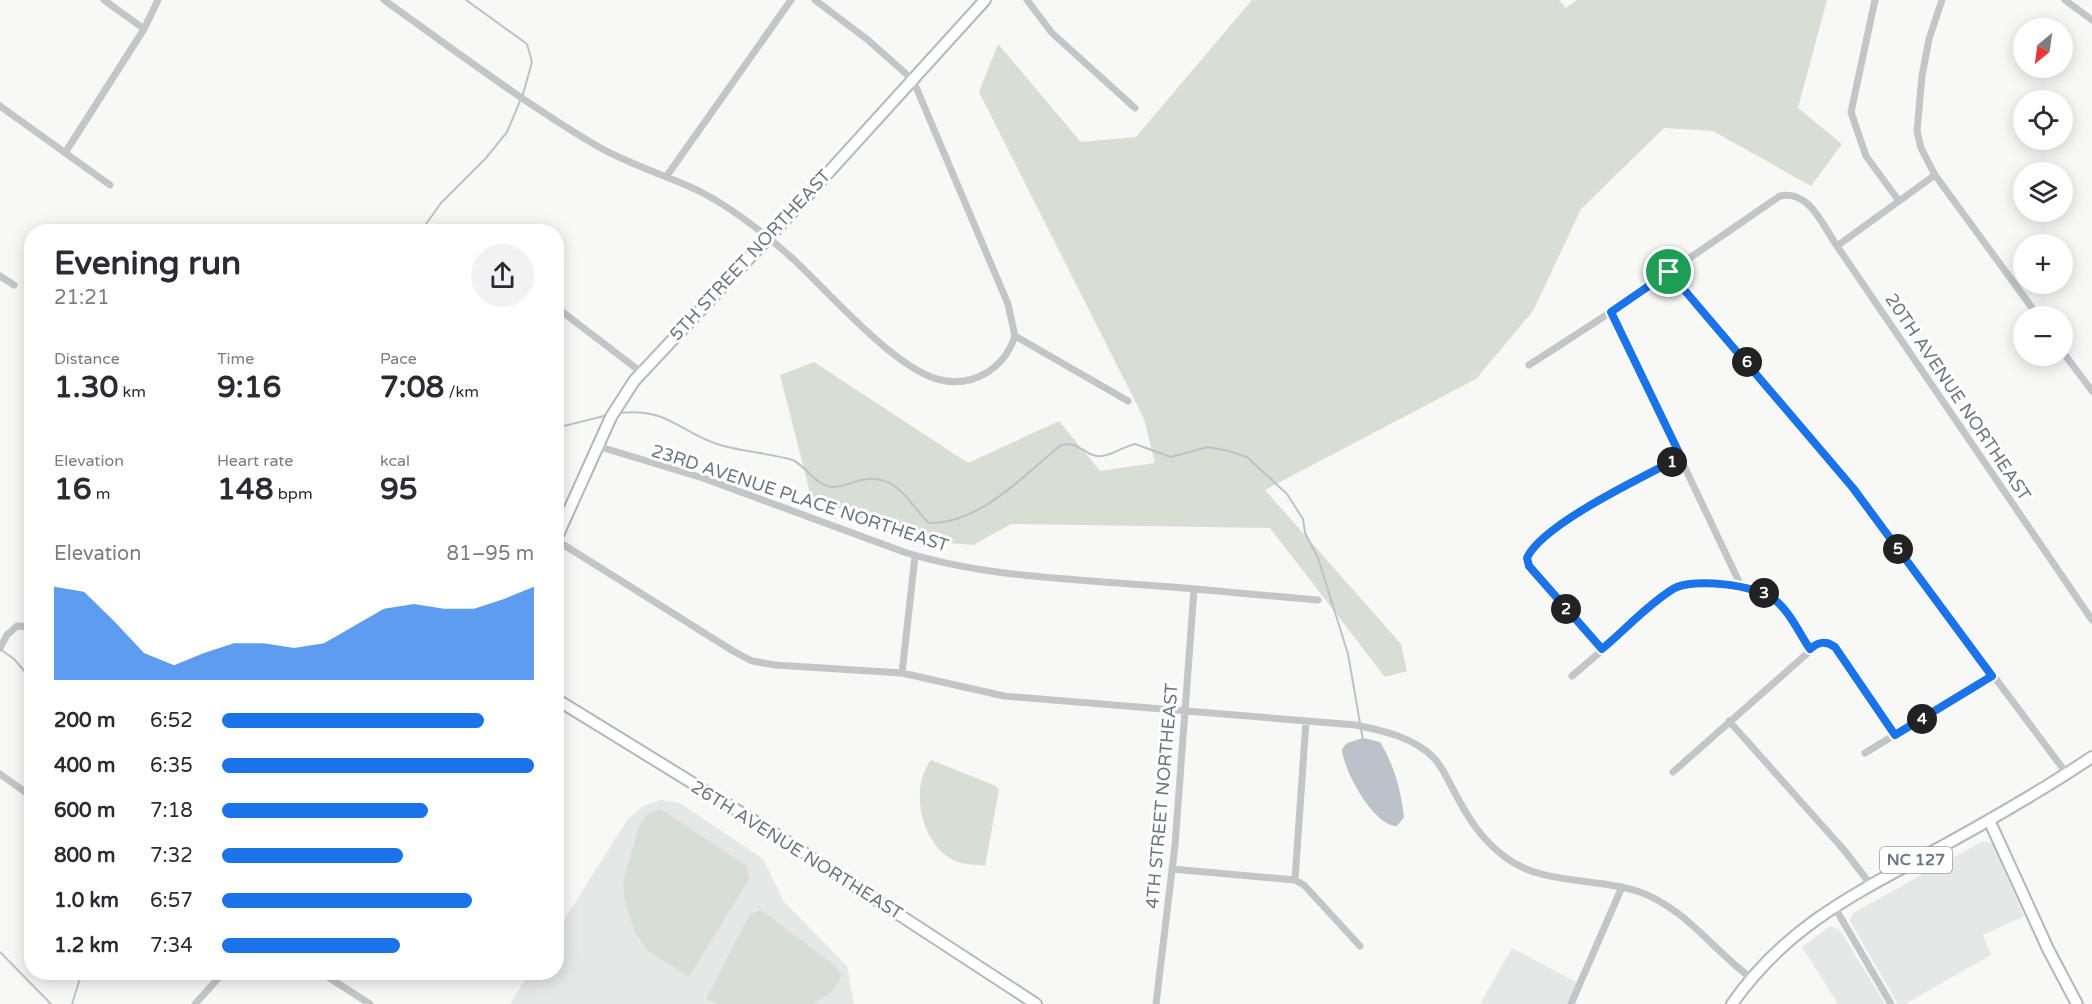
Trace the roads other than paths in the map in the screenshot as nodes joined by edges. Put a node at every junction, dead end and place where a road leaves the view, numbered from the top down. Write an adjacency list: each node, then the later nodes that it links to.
1 (104, 0): 12 (street)
2 (158, 0): 12 (street)
3 (384, 0): 18 (street)
4 (791, 0): 18 (street)
5 (816, 0): 13 (street)
6 (985, 0): 13 (street, 5TH STREET NORTHEAST)
7 (1027, 0): 15 (street)
8 (1875, 0): 20 (street)
9 (1942, 0): 17 (street)
10 (2065, 0): 11 (street)
11 (2092, 20)
12 (144, 29): 16 (street)
13 (913, 81): 21 (street, 5TH STREET NORTHEAST); 29 (street)
14 (0, 106): 16 (street)
15 (1135, 108)
16 (65, 153): 19 (street)
17 (1935, 175): 20 (street); 26 (street)
18 (666, 177): 21 (street)
19 (110, 185)
20 (1899, 201): 22 (street)
21 (767, 238): 29 (street); 32 (street, 5TH STREET NORTHEAST)
22 (1838, 246): 23 (street, 20TH AVENUE NORTHEAST); 43 (street, 20TH AVENUE NORTHEAST)
23 (1669, 272): 27 (street); 50 (street)
24 (0, 276): 25 (street)
25 (14, 285)
26 (2031, 306)
27 (1611, 312): 30 (street); 36 (street)
28 (564, 313): 32 (street)
29 (1015, 336): 34 (street)
30 (1529, 365)
31 (2073, 366): 33 (street)
32 (641, 372): 35 (street, 5TH STREET NORTHEAST)
33 (2092, 391)
34 (1128, 401)
35 (597, 446): 37 (street, 5TH STREET NORTHEAST); 39 (street, 23RD AVENUE PLACE NORTHEAST)
36 (1681, 457): 40 (street); 46 (street)
37 (564, 521)
38 (564, 544): 48 (street)
39 (915, 556): 41 (street, 23RD AVENUE PLACE NORTHEAST); 48 (street)
40 (1742, 588): 46 (street); 47 (street)
41 (1194, 590): 42 (street, 23RD AVENUE PLACE NORTHEAST); 52 (street, 4TH STREET NORTHEAST)
42 (1318, 600)
43 (2092, 620)
44 (24, 627): 45 (street)
45 (0, 648)
46 (1602, 649): 49 (street)
47 (1810, 649): 54 (street); 55 (street)
48 (902, 673): 52 (street)
49 (1572, 676)
50 (1992, 676): 55 (street); 60 (street)
51 (564, 704): 74 (street, 26TH AVENUE NORTHEAST)
52 (1185, 711): 53 (street); 63 (street, 4TH STREET NORTHEAST)
53 (1306, 721): 64 (street); 66 (street)
54 (1729, 721): 58 (street); 65 (street)
55 (1895, 735): 56 (street)
56 (1865, 753)
57 (2092, 757): 60 (street, NC 127)
58 (1672, 772)
59 (0, 774): 61 (street)
60 (2067, 774): 62 (street, NC 127)
61 (24, 791)
62 (1989, 820): 65 (street, NC 127); 79 (street)
63 (1172, 869): 64 (street); 75 (street, 4TH STREET NORTHEAST)
64 (1295, 880): 68 (street)
65 (1871, 885): 67 (street, NC 127)
66 (1622, 887): 69 (street); 76 (street)
67 (1834, 906): 69 (street, NC 127); 78 (street)
68 (1360, 946)
69 (1751, 978): 77 (street, NC 127)
70 (217, 980): 72 (street)
71 (332, 980): 73 (street)
72 (195, 1004)
73 (370, 1004)
74 (1036, 1004)
75 (1156, 1004)
76 (1571, 1004)
77 (1732, 1004)
78 (1892, 1004)
79 (2077, 1004)

